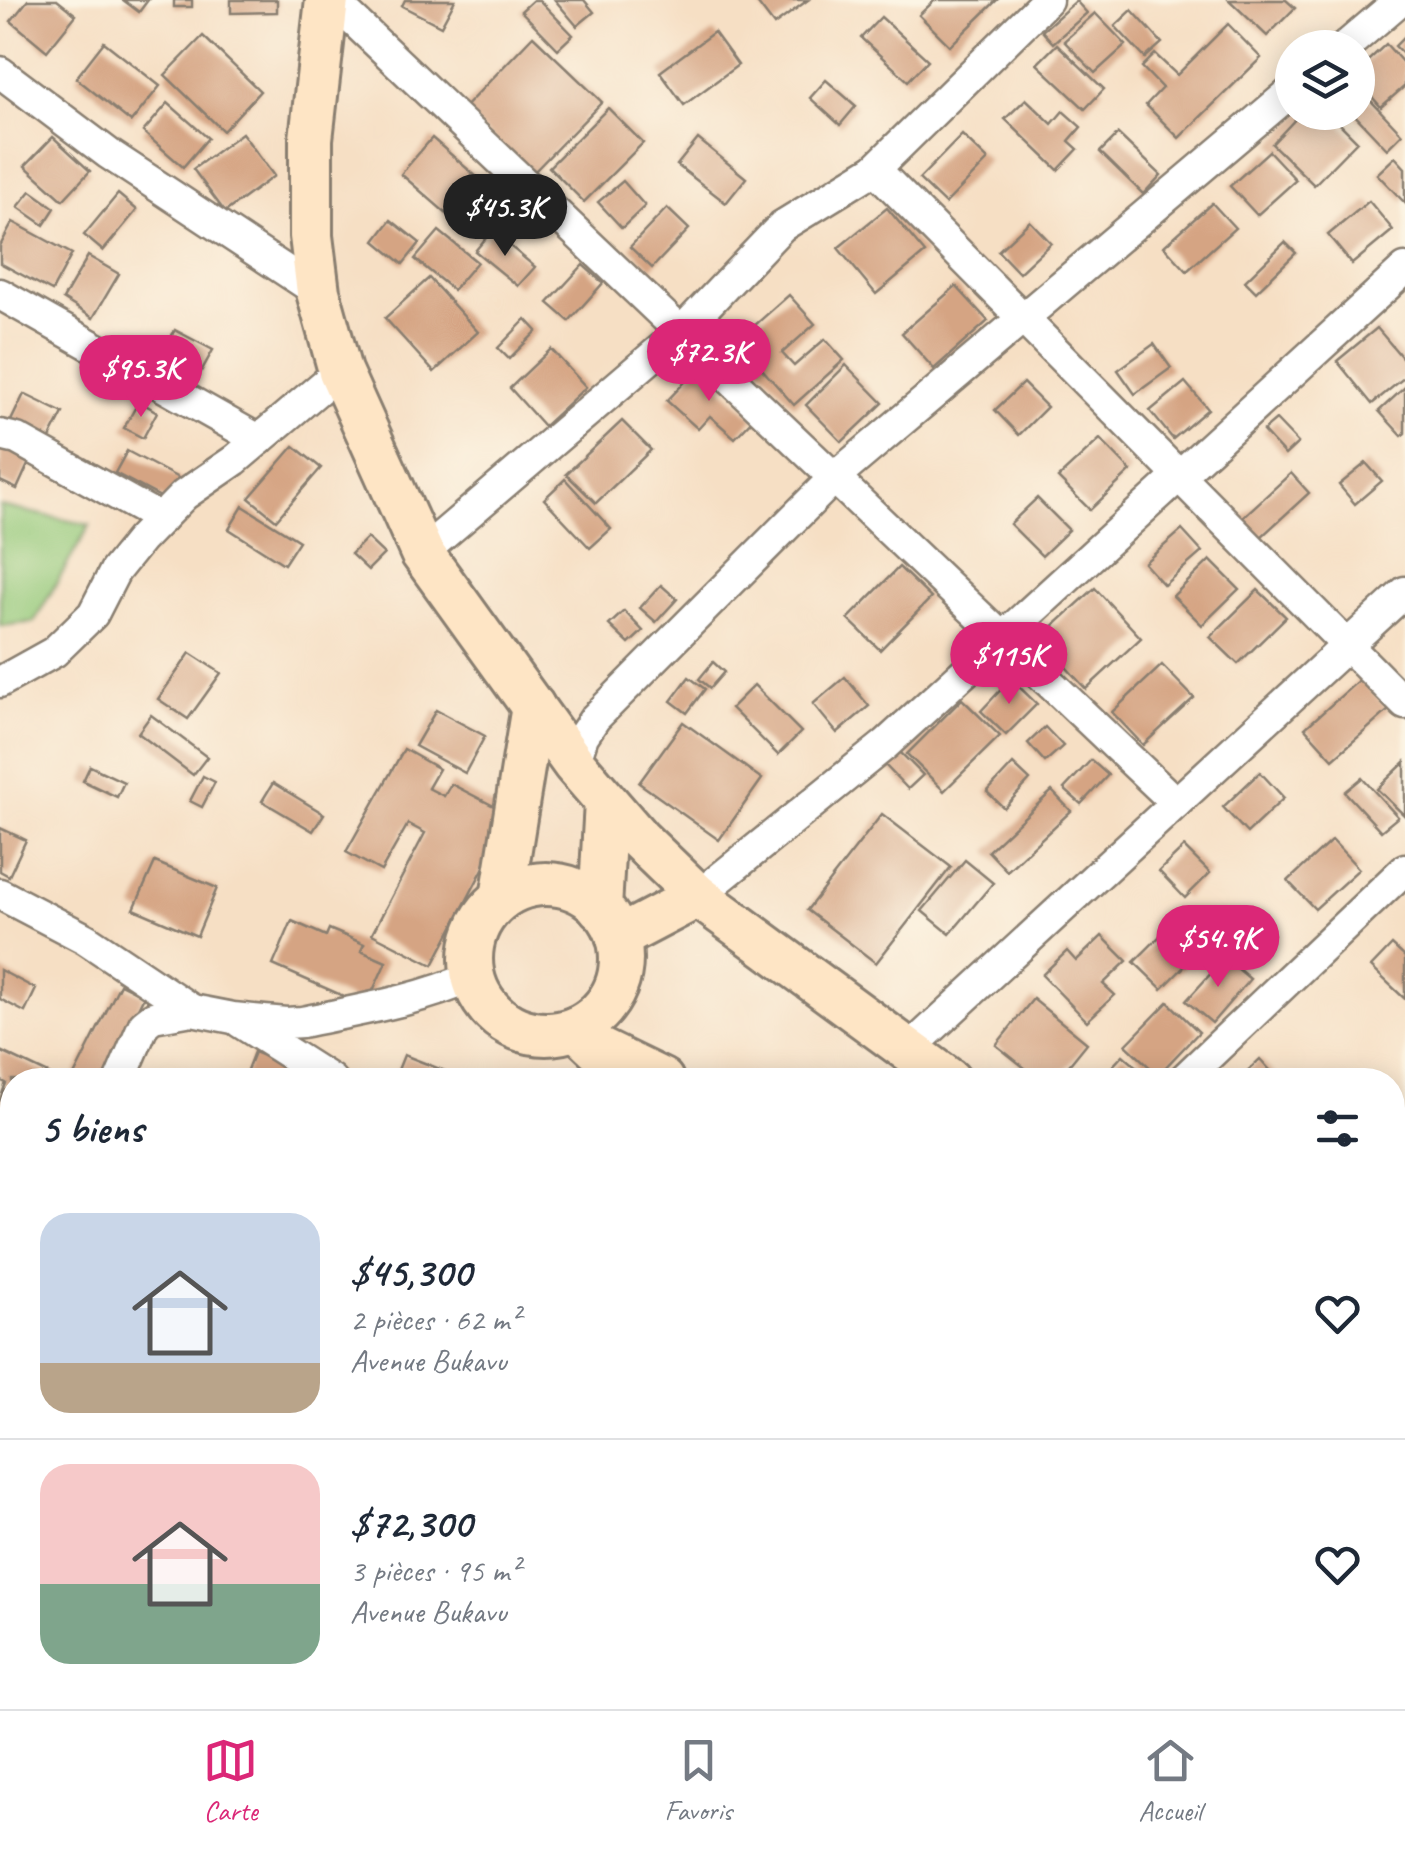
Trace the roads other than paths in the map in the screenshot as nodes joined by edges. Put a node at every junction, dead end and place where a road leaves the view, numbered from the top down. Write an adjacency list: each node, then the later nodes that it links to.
1 (329, 0): 9 (street); 12 (street)
2 (1046, 0): 7 (street)
3 (1400, 0): 4 (street)
4 (1365, 30)
5 (0, 72): 9 (street)
6 (1275, 106): 11 (street)
7 (875, 170): 11 (street); 12 (street)
8 (1405, 269): 16 (street)
9 (318, 292): 13 (street)
10 (0, 294): 15 (street)
11 (1024, 320): 16 (street); 17 (street)
12 (680, 332): 17 (street); 19 (street)
13 (340, 371): 15 (street); 19 (street)
14 (0, 435): 18 (street)
15 (260, 440): 18 (street)
16 (1179, 476): 21 (street); 22 (street)
17 (834, 478): 21 (street); 26 (street)
18 (161, 519): 23 (street)
19 (422, 553): 25 (street)
20 (1405, 592): 22 (street)
21 (1002, 638): 28 (street); 31 (street)
22 (1347, 646): 24 (street); 28 (street)
23 (0, 682)
24 (1405, 704)
25 (534, 706): 26 (street); 32 (street)
26 (574, 764): 27 (street)
27 (606, 802): 31 (street); 33 (street)
28 (1176, 804): 38 (street)
29 (1405, 869): 43 (street)
30 (0, 894): 35 (street)
31 (698, 896): 33 (street); 38 (street)
32 (502, 898): 33 (street); 34 (street)
33 (609, 923): 37 (street)
34 (472, 977): 36 (street); 37 (street)
35 (192, 1010): 36 (street); 39 (street)
36 (233, 1018): 40 (street)
37 (576, 1028): 41 (street)
38 (908, 1050): 42 (street)
39 (125, 1068)
40 (312, 1068)
41 (638, 1068)
42 (933, 1068)
43 (1196, 1068)

